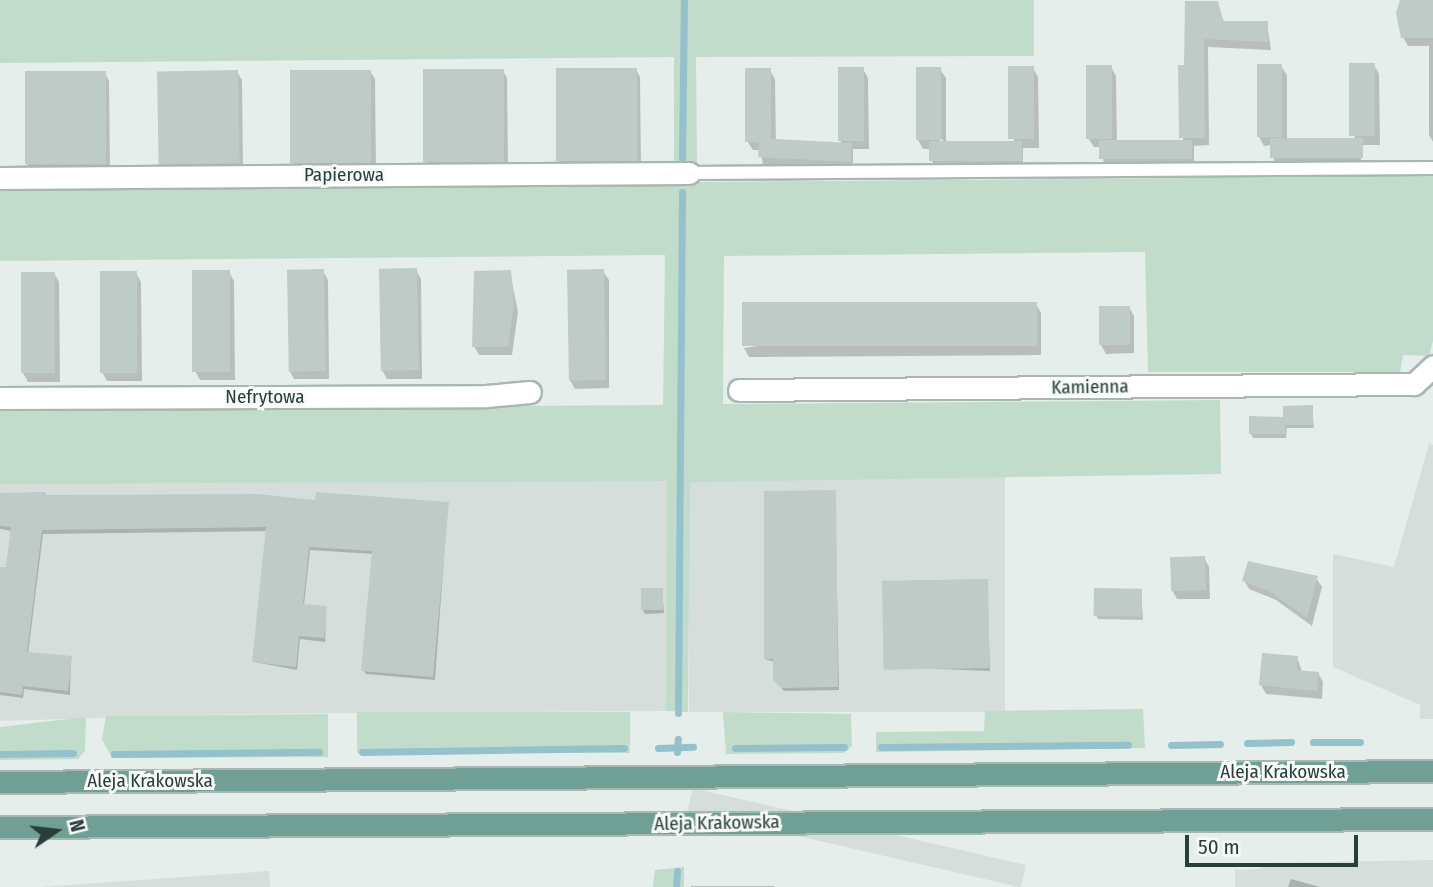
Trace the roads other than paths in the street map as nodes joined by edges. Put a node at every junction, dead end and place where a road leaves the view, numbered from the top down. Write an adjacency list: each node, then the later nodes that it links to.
1 (1433, 168): 2 (lane)
2 (689, 173): 3 (street, Papierowa)
3 (0, 178)
4 (1433, 366): 5 (street, Kamienna)
5 (739, 390)
6 (530, 392): 7 (street, Nefrytowa)
7 (0, 398)
8 (1433, 771): 9 (main road, Aleja Krakowska)
9 (0, 782)
10 (1433, 819): 11 (main road, Aleja Krakowska)
11 (0, 827)

